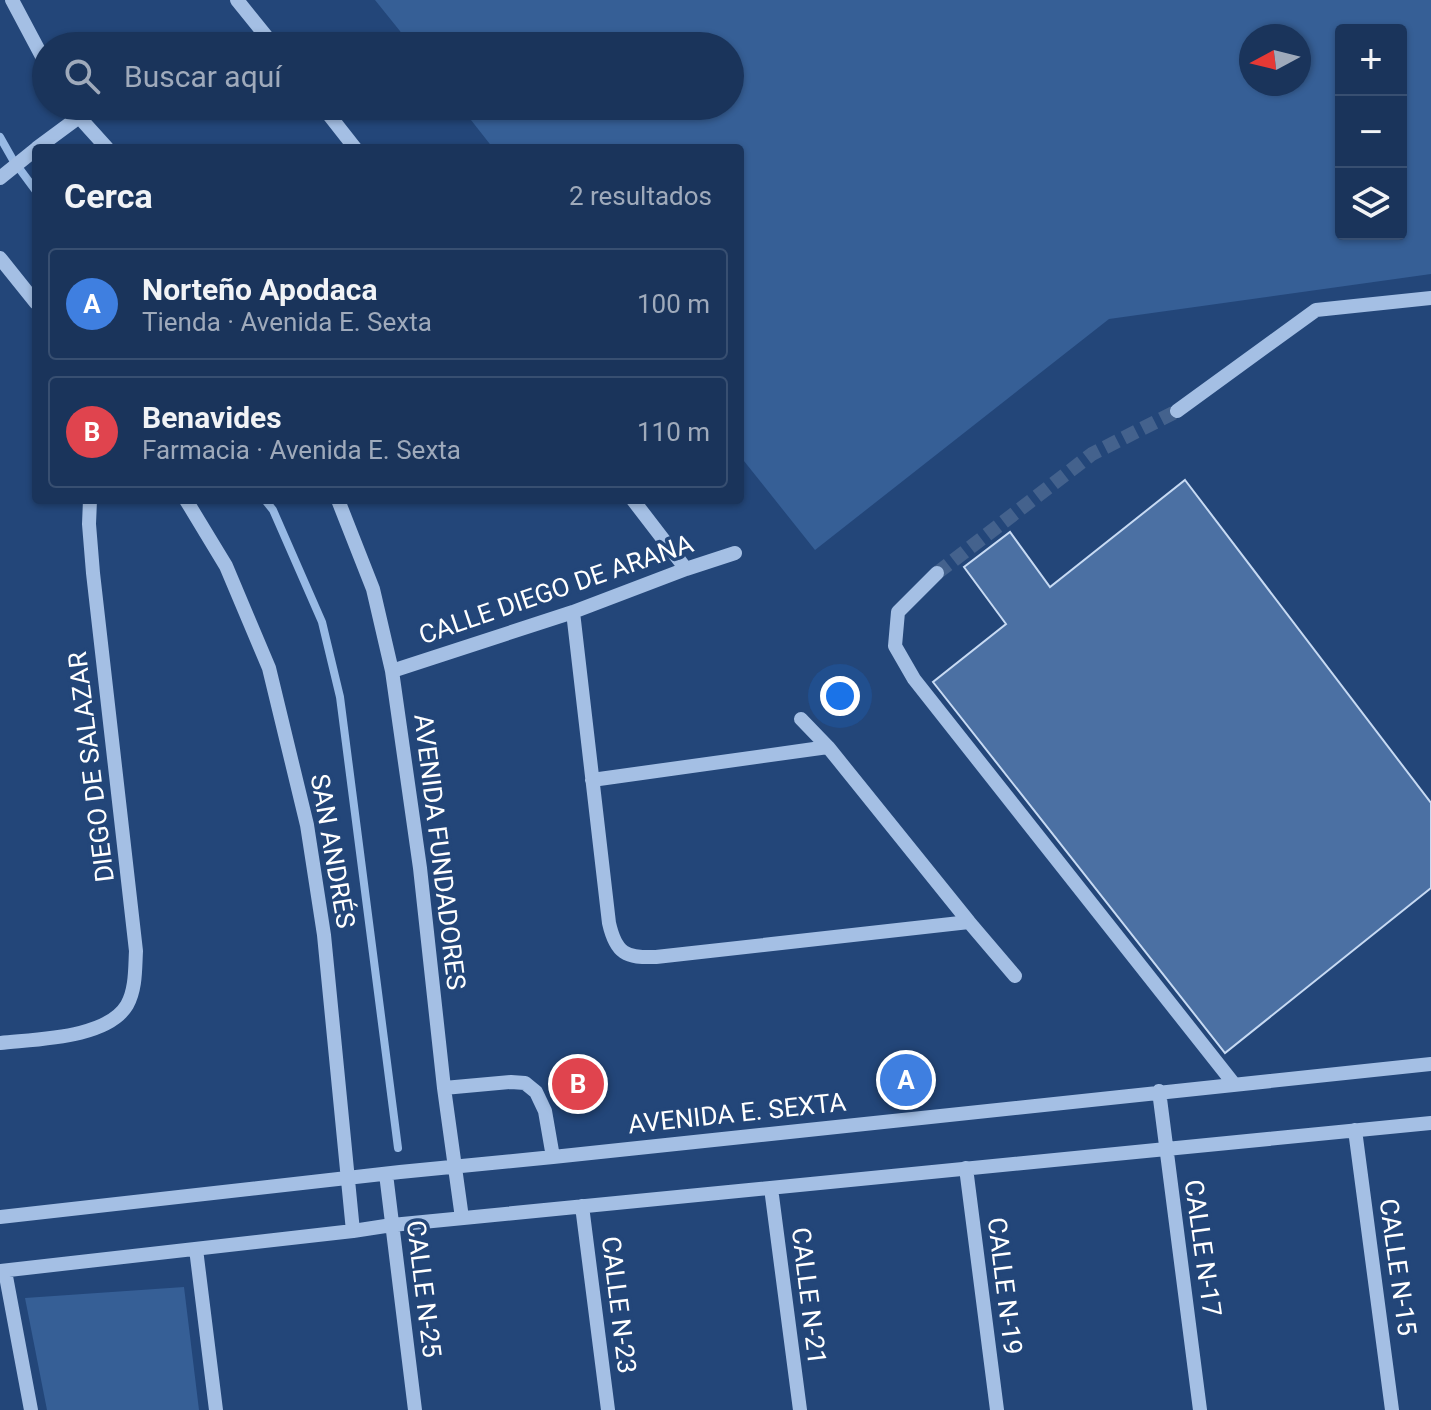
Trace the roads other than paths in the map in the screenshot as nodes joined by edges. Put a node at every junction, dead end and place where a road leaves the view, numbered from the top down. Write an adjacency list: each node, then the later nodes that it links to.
1 (12, 0): 4 (street)
2 (237, 0): 3 (street)
3 (263, 32)
4 (32, 38)
5 (66, 120): 8 (street)
6 (84, 120): 9 (street)
7 (333, 120): 10 (street)
8 (41, 144)
9 (104, 144)
10 (352, 144)
11 (32, 152): 12 (street)
12 (0, 178)
13 (0, 258): 14 (street)
14 (32, 298)
15 (1431, 298): 16 (street)
16 (1177, 411)
17 (90, 504): 31 (street, DIEGO DE SALAZAR)
18 (188, 504): 43 (street, SAN ANDRÉS)
19 (340, 504): 25 (street, AVENIDA FUNDADORES)
20 (636, 504): 22 (street)
21 (735, 553): 22 (street, CALLE DIEGO DE ARANA)
22 (686, 569): 24 (street, CALLE DIEGO DE ARANA)
23 (937, 573): 33 (street)
24 (573, 612): 25 (street, CALLE DIEGO DE ARANA); 28 (street)
25 (392, 671): 34 (street, AVENIDA FUNDADORES)
26 (801, 719): 27 (street)
27 (828, 747): 28 (street); 29 (street)
28 (592, 780): 29 (street)
29 (969, 922): 30 (street)
30 (1015, 976)
31 (0, 1043)
32 (1431, 1064): 33 (street, AVENIDA E. SEXTA)
33 (1234, 1084): 35 (street, AVENIDA E. SEXTA)
34 (444, 1088): 39 (street); 40 (street, AVENIDA FUNDADORES)
35 (1159, 1091): 38 (street, CALLE N-17); 39 (street, AVENIDA E. SEXTA)
36 (1431, 1123): 37 (street)
37 (1355, 1130): 38 (street); 59 (street, CALLE N-15)
38 (1166, 1150): 41 (street); 58 (street, CALLE N-17)
39 (553, 1157): 40 (street, AVENIDA E. SEXTA)
40 (455, 1166): 42 (street, AVENIDA E. SEXTA); 47 (street, AVENIDA FUNDADORES)
41 (966, 1168): 44 (street); 57 (street, CALLE N-19)
42 (386, 1174): 43 (street, AVENIDA E. SEXTA); 48 (street, CALLE N-25)
43 (348, 1179): 46 (street, AVENIDA E. SEXTA); 49 (street, SAN ANDRÉS)
44 (771, 1188): 45 (street); 56 (street, CALLE N-21)
45 (582, 1206): 47 (street); 55 (street, CALLE N-23)
46 (0, 1217)
47 (462, 1218): 48 (street)
48 (392, 1225): 49 (street); 54 (street, CALLE N-25)
49 (353, 1231): 50 (street)
50 (196, 1249): 51 (street); 53 (street)
51 (2, 1271): 52 (street)
52 (31, 1410)
53 (216, 1410)
54 (415, 1410)
55 (608, 1410)
56 (800, 1410)
57 (997, 1410)
58 (1200, 1410)
59 (1392, 1410)

